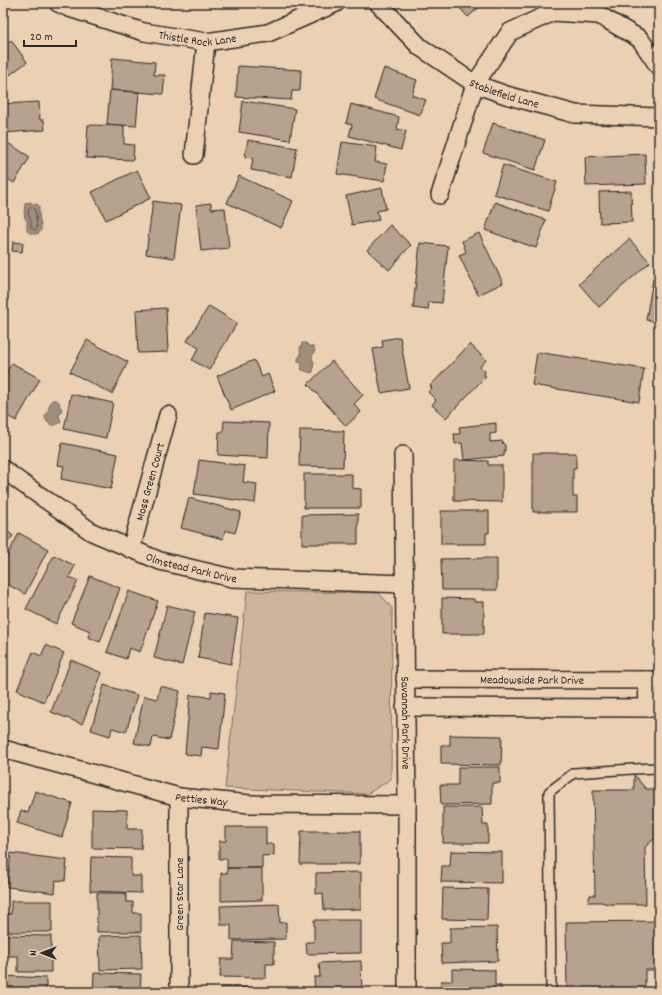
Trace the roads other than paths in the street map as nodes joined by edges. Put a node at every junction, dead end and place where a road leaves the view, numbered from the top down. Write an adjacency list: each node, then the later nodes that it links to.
1 (58, 3): 4 (street, Thistle Rock Lane)
2 (336, 3): 4 (street, Thistle Rock Lane)
3 (378, 3): 6 (street, Stablefield Lane)
4 (206, 42): 8 (street)
5 (659, 67): 6 (street)
6 (475, 84): 7 (street, Stablefield Lane); 9 (street)
7 (659, 117)
8 (194, 155)
9 (440, 195)
10 (168, 415): 13 (street, Moss Green Court)
11 (403, 455): 14 (street, Savannah Park Drive)
12 (3, 469): 13 (street, Olmstead Park Drive)
13 (131, 549): 14 (street, Olmstead Park Drive)
14 (405, 584): 15 (street, Savannah Park Drive)
15 (406, 679): 16 (street, Meadowside Park Drive); 17 (street, Savannah Park Drive)
16 (653, 680): 18 (street)
17 (406, 707): 18 (street); 22 (street, Savannah Park Drive)
18 (654, 708)
19 (3, 749): 21 (street, Petties Way)
20 (659, 768): 25 (lane)
21 (178, 797): 22 (street, Petties Way); 23 (street, Green Star Lane)
22 (407, 805): 24 (street, Savannah Park Drive)
23 (179, 992)
24 (407, 992)
25 (551, 992)

